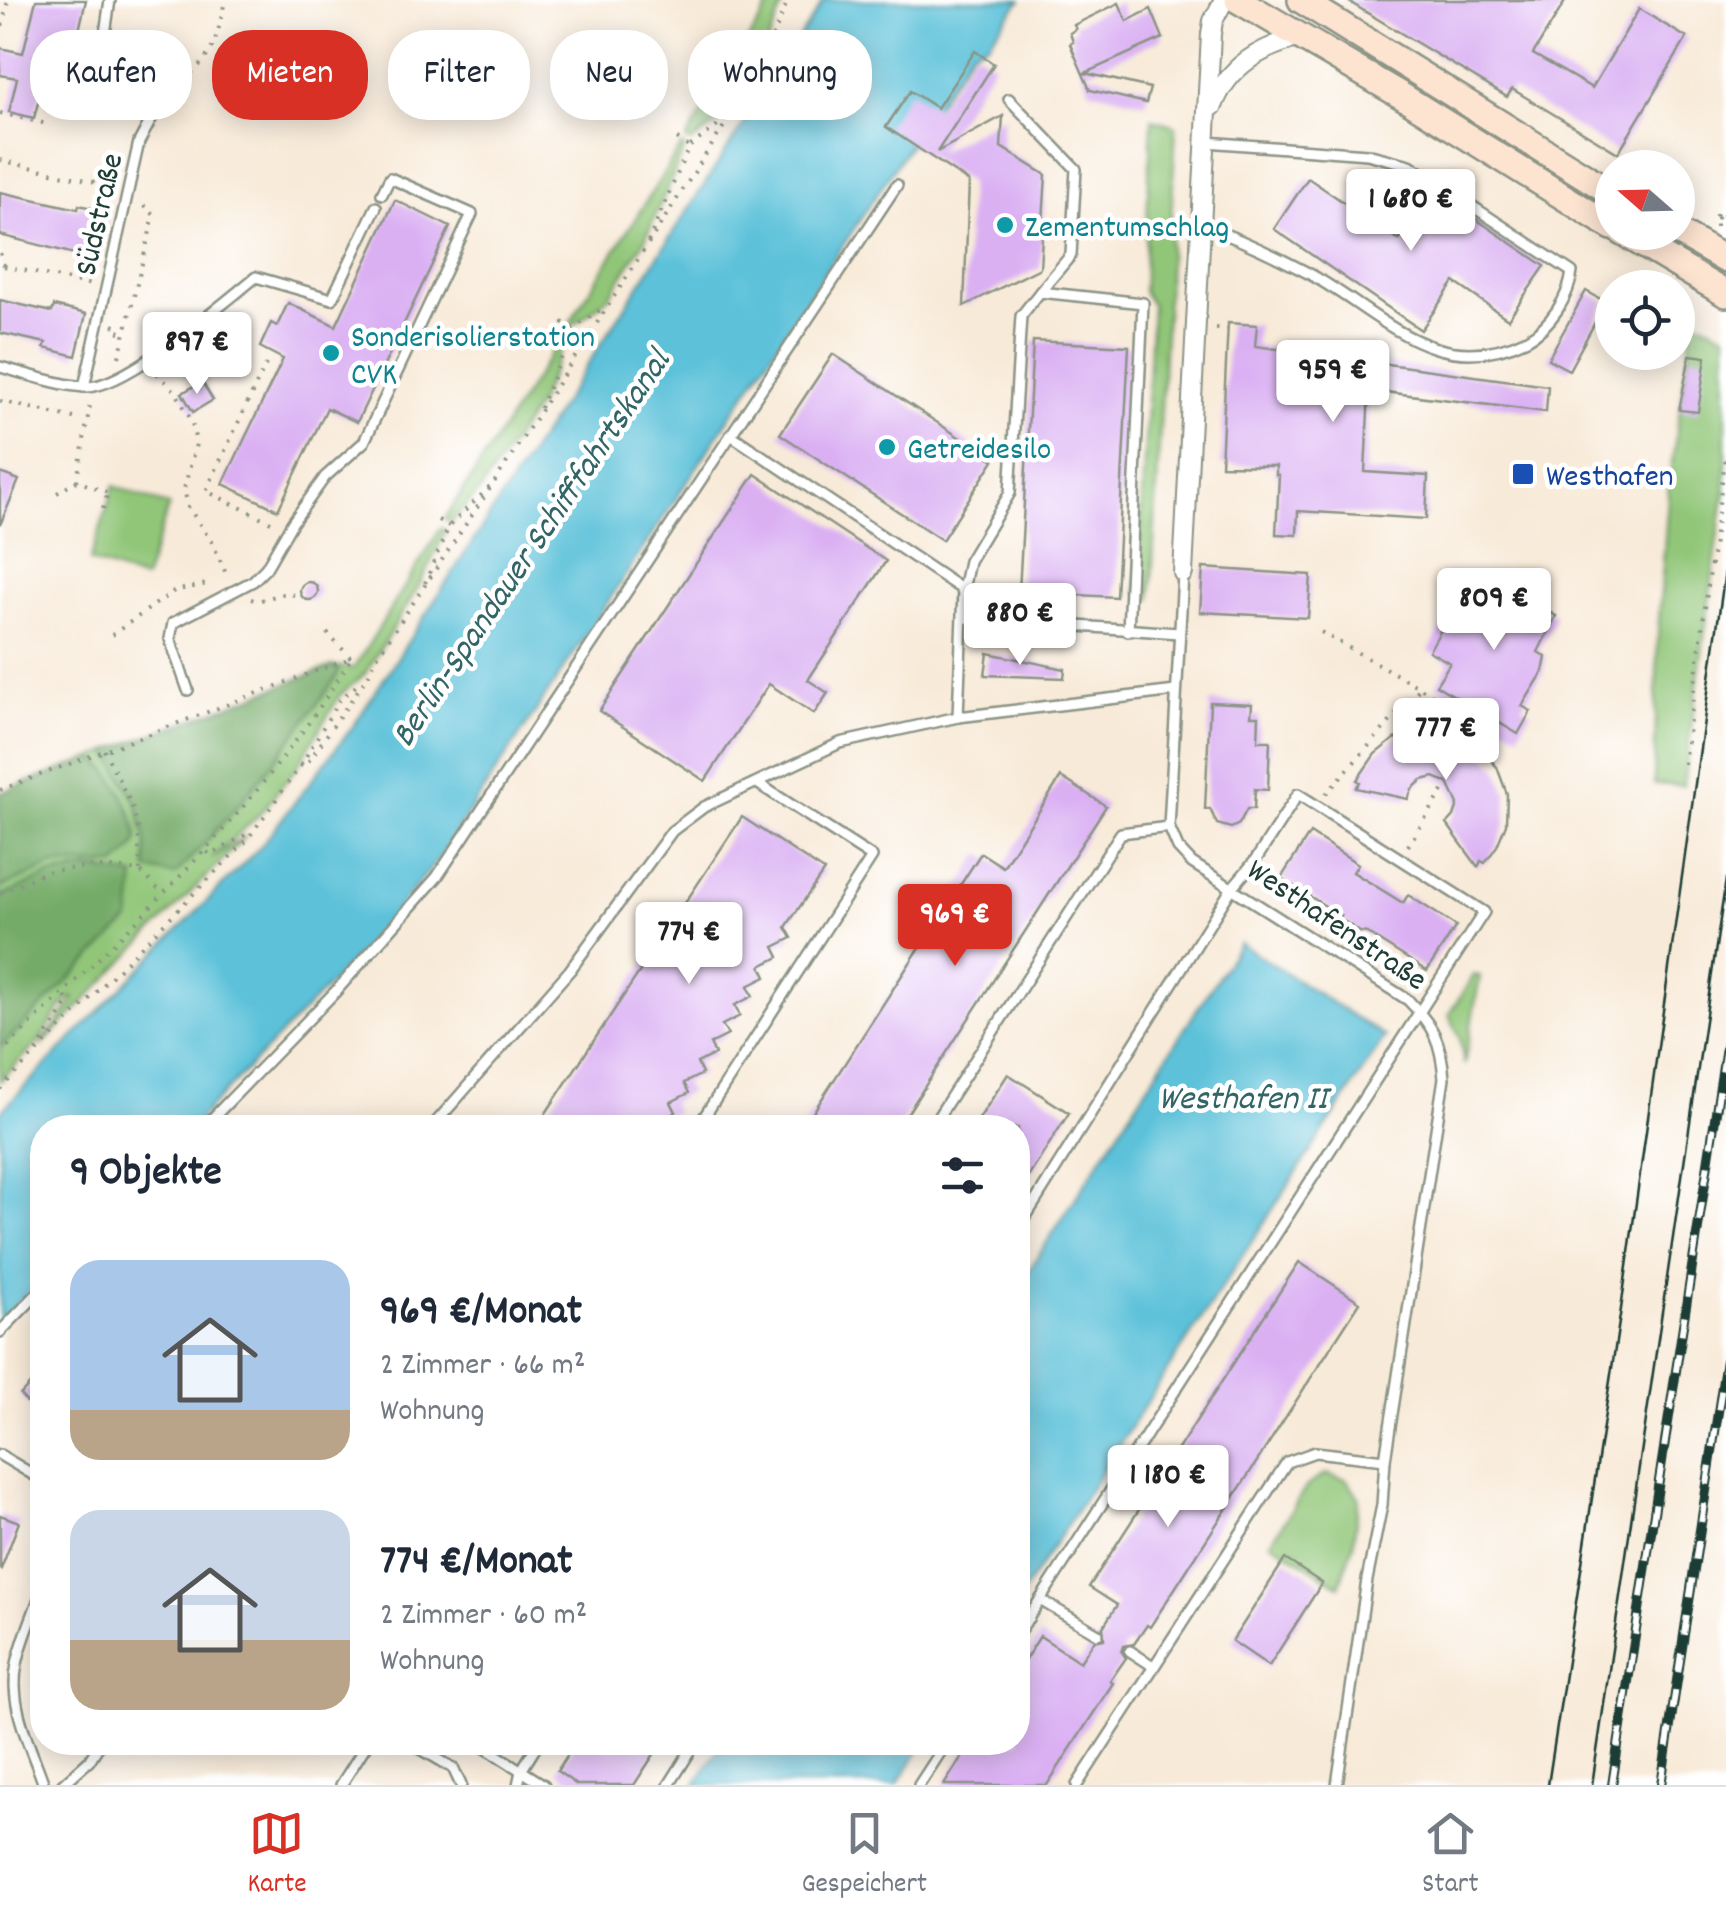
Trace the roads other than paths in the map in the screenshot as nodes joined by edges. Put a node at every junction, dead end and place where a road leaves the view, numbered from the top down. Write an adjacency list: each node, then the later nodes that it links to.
1 (110, 0): 21 (lane, Südstraße)
2 (1224, 0): 7 (street)
3 (1238, 0): 5 (main road)
4 (1301, 0): 9 (main road)
5 (1300, 36): 7 (street); 13 (main road)
6 (1009, 99): 18 (lane)
7 (1208, 121): 8 (street)
8 (1206, 142): 14 (street); 14 (lane)
9 (1595, 182)
10 (896, 185): 22 (lane)
11 (382, 194): 28 (lane)
12 (376, 207): 21 (lane)
13 (1595, 216)
14 (1202, 225): 23 (street)
15 (1695, 242): 17 (main road)
16 (1652, 250): 19 (main road)
17 (1726, 260)
18 (1040, 292): 24 (lane); 26 (lane)
19 (1726, 294)
20 (0, 367): 21 (lane)
21 (84, 387)
22 (730, 436): 24 (lane); 35 (lane)
23 (1182, 572): 27 (lane)
24 (963, 590): 25 (lane)
25 (962, 618): 26 (lane); 30 (lane)
26 (1128, 630): 27 (lane)
27 (1179, 633): 29 (lane)
28 (188, 690)
29 (1176, 691): 30 (lane); 32 (lane)
30 (958, 717): 31 (lane)
31 (757, 782): 36 (lane); 37 (lane)
32 (1169, 827): 33 (lane, Westhafenstraße); 38 (lane)
33 (1232, 888): 34 (lane, Westhafenstraße); 34 (lane); 39 (lane)
34 (1421, 1013): 43 (lane, Westhafenstraße); 45 (lane)
35 (216, 1115)
36 (442, 1115)
37 (705, 1115)
38 (939, 1115)
39 (1030, 1210)
40 (30, 1301): 41 (lane)
41 (0, 1332)
42 (0, 1455): 44 (lane)
43 (1385, 1460): 50 (lane); 70 (lane, Westhafenstraße)
44 (30, 1473)
45 (1040, 1600): 46 (lane); 48 (lane)
46 (1030, 1615)
47 (30, 1626): 51 (lane)
48 (1098, 1634)
49 (1130, 1652): 50 (lane)
50 (1153, 1666): 69 (lane)
51 (30, 1746)
52 (33, 1755): 61 (lane)
53 (94, 1755): 62 (lane)
54 (360, 1755): 63 (lane)
55 (430, 1755): 64 (lane)
56 (496, 1755): 60 (lane)
57 (531, 1755): 60 (lane)
58 (688, 1755): 67 (lane)
59 (939, 1755): 68 (lane)
60 (521, 1771): 65 (lane); 66 (lane)
61 (44, 1785)
62 (62, 1785)
63 (340, 1785)
64 (462, 1785)
65 (518, 1785)
66 (544, 1785)
67 (669, 1785)
68 (920, 1785)
69 (1076, 1785)
70 (1337, 1785)

